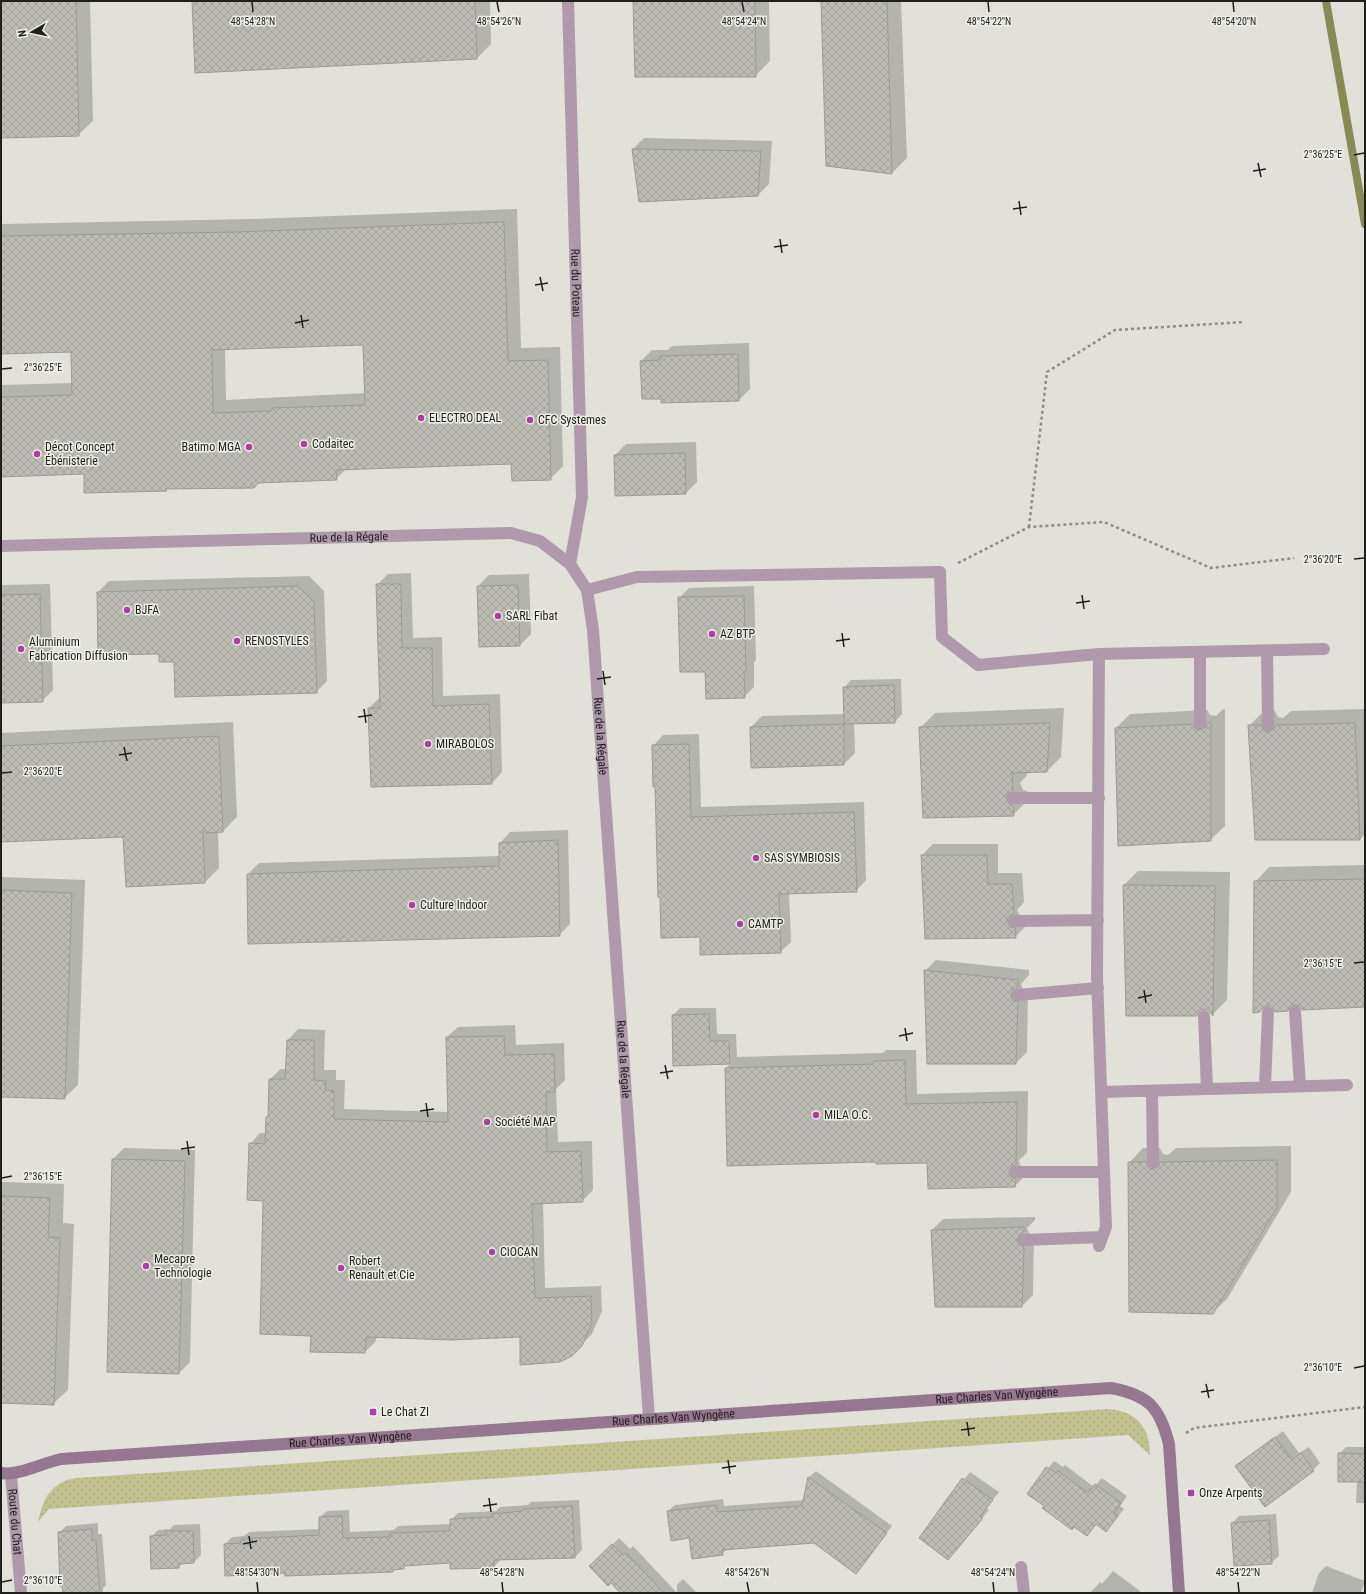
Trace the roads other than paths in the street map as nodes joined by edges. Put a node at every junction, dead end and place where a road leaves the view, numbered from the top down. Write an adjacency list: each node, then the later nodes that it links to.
1 (568, 1): 3 (street, Rue du Poteau)
2 (1, 546): 3 (street, Rue de la Régale)
3 (570, 564): 4 (street, Rue de la Régale)
4 (587, 590): 8 (street); 30 (street, Rue de la Régale)
5 (1324, 649): 6 (street)
6 (1267, 650): 7 (street); 10 (street)
7 (1200, 652): 8 (street); 9 (street)
8 (1099, 654): 12 (street)
9 (1200, 723)
10 (1268, 725)
11 (1013, 798): 12 (street)
12 (1099, 798): 13 (street)
13 (1098, 920): 14 (street); 15 (street)
14 (1014, 921)
15 (1098, 988): 16 (street); 25 (street)
16 (1018, 995)
17 (1295, 1011): 21 (street)
18 (1268, 1012): 22 (street)
19 (1204, 1016): 23 (street)
20 (1347, 1085): 21 (street)
21 (1300, 1086): 22 (street)
22 (1265, 1087): 23 (street)
23 (1207, 1089): 24 (street)
24 (1152, 1091): 25 (street); 26 (street)
25 (1102, 1092): 28 (street)
26 (1153, 1162)
27 (1016, 1172): 28 (street)
28 (1104, 1172): 29 (street)
29 (1024, 1240)
30 (649, 1418): 31 (street, Rue Charles Van Wyngène); 35 (street, Rue Charles Van Wyngène)
31 (6, 1474): 33 (street, Route du Chat)
32 (1021, 1567): 34 (street)
33 (21, 1593)
34 (1024, 1593)
35 (1179, 1593)

